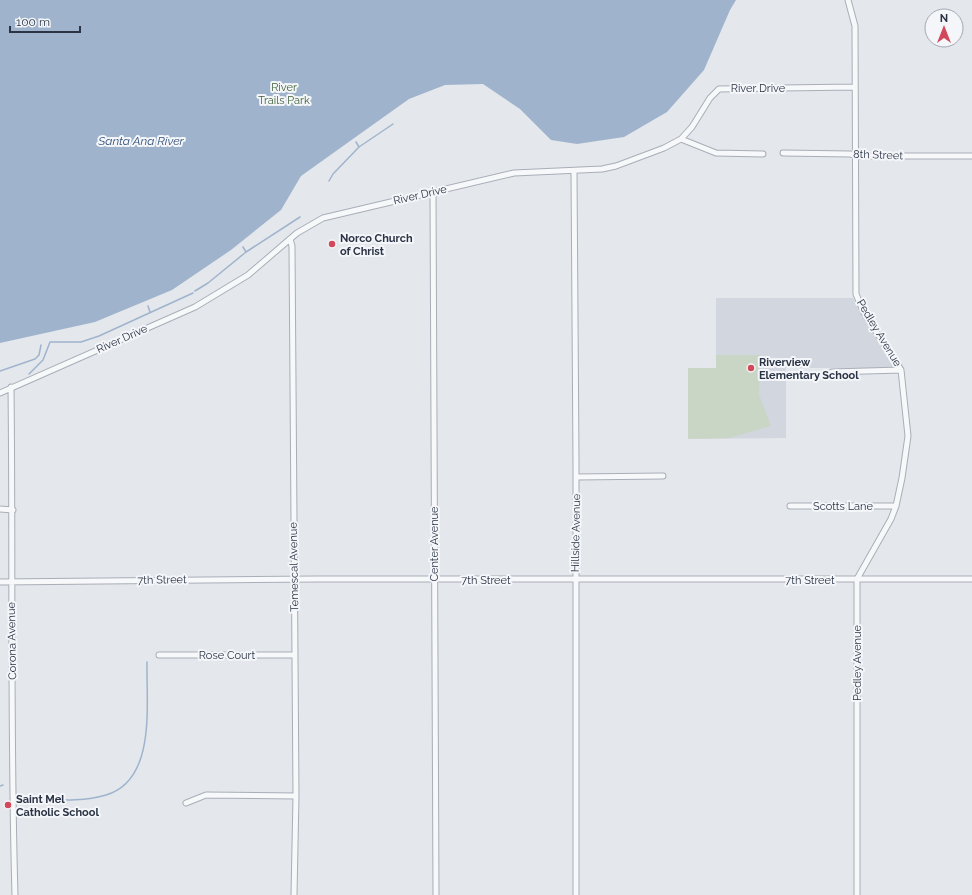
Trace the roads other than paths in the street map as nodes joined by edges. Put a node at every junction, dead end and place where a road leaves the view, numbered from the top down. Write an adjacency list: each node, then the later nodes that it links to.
1 (848, 0): 2 (street, Pedley Avenue)
2 (855, 88): 3 (street, River Drive); 6 (street, Pedley Avenue)
3 (681, 139): 5 (street); 8 (street, River Drive)
4 (783, 153): 6 (street, 8th Street)
5 (763, 154)
6 (856, 155): 7 (street, 8th Street); 11 (street, Pedley Avenue)
7 (972, 156)
8 (574, 171): 9 (street, River Drive); 16 (street, Hillside Avenue)
9 (433, 192): 10 (street, River Drive); 24 (street, Center Avenue)
10 (290, 239): 13 (street, River Drive); 23 (street, Temescal Avenue)
11 (901, 370): 12 (street); 18 (street, Pedley Avenue)
12 (832, 372)
13 (10, 387): 14 (street, River Drive); 20 (street, Corona Avenue)
14 (0, 393)
15 (663, 476): 16 (street)
16 (576, 477): 25 (street, Hillside Avenue)
17 (790, 506): 18 (street, Scotts Lane)
18 (896, 506): 21 (street, Pedley Avenue)
19 (0, 510): 20 (street)
20 (13, 510): 27 (street, Corona Avenue)
21 (857, 579): 22 (street, 7th Street); 25 (street, 7th Street); 36 (street, Pedley Avenue)
22 (972, 579)
23 (294, 580): 24 (street, 7th Street); 27 (street, 7th Street); 28 (street, Temescal Avenue)
24 (434, 580): 25 (street, 7th Street); 34 (street, Center Avenue)
25 (575, 580): 35 (street, Hillside Avenue)
26 (0, 582): 27 (street, 7th Street)
27 (11, 582): 32 (street, Corona Avenue)
28 (295, 654): 29 (street, Rose Court); 30 (street, Temescal Avenue)
29 (159, 655)
30 (296, 796): 31 (street); 33 (street, Temescal Avenue)
31 (186, 803)
32 (15, 895)
33 (294, 895)
34 (436, 895)
35 (576, 895)
36 (857, 895)

